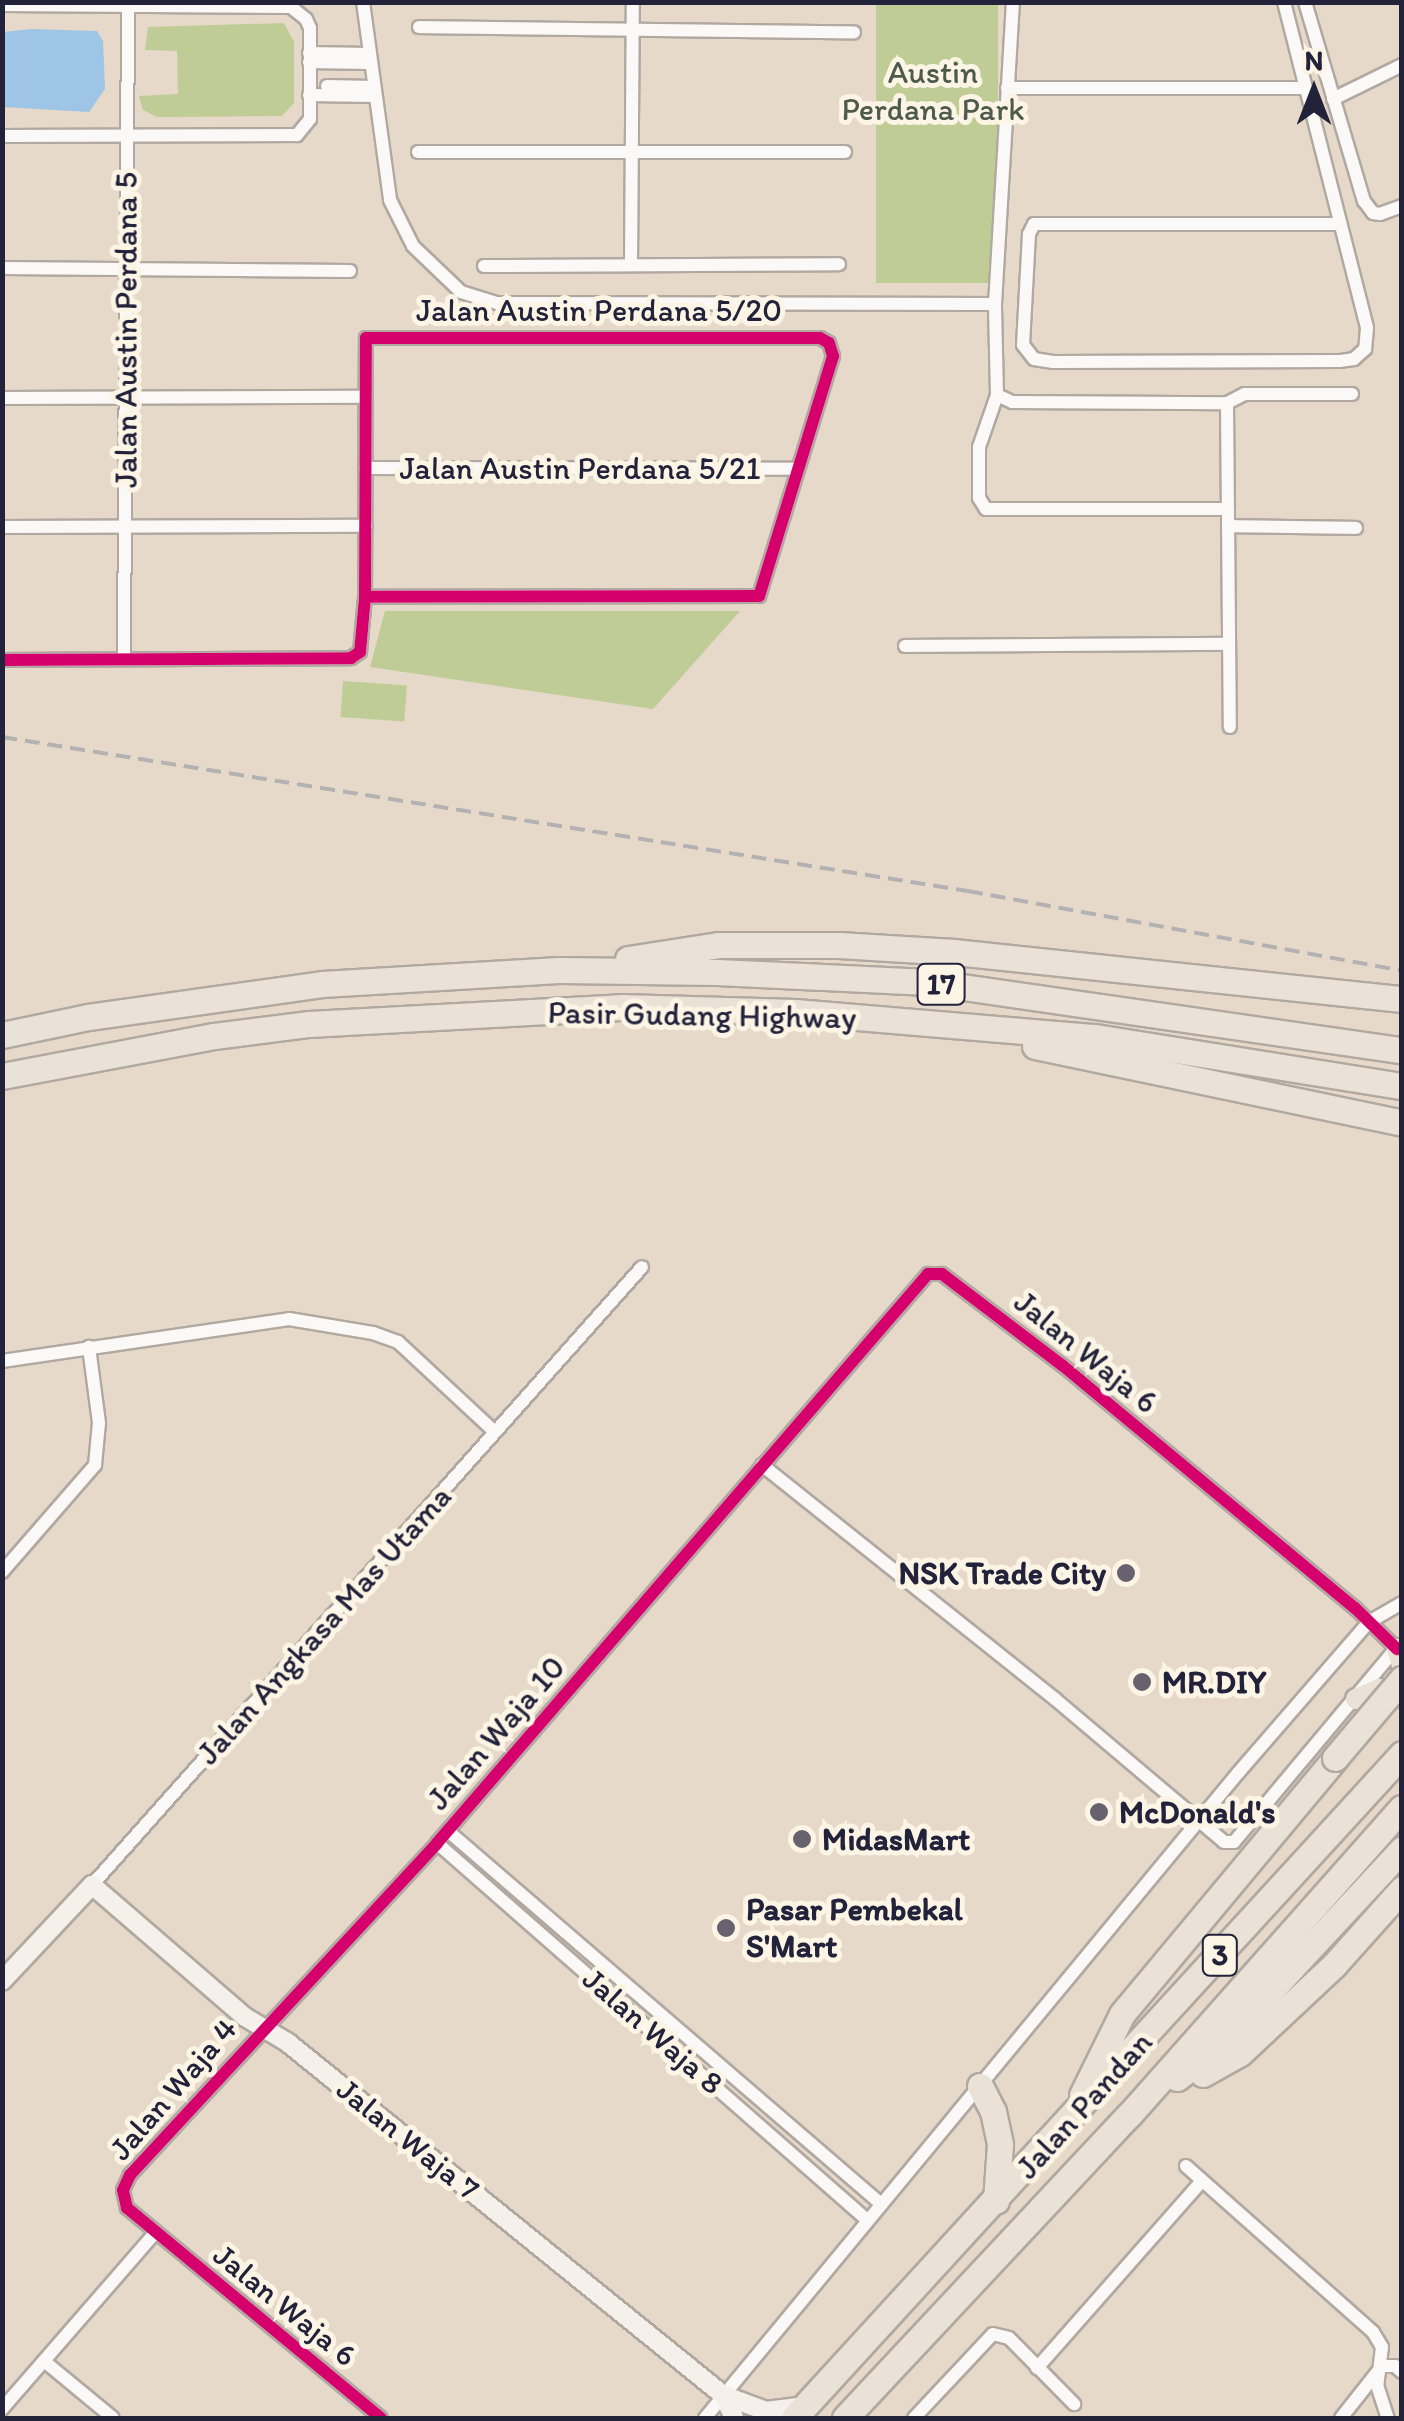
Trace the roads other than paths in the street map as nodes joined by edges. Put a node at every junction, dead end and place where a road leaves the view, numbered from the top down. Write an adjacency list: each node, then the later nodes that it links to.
1 (363, 2): 12 (street)
2 (633, 2): 9 (street)
3 (1013, 2): 14 (street)
4 (1284, 2): 15 (street)
5 (1305, 2): 18 (street)
6 (128, 3): 7 (street); 11 (street); 20 (street, Jalan Austin Perdana 5)
7 (2, 5)
8 (419, 26): 9 (street)
9 (632, 29): 10 (street); 22 (street)
10 (854, 32)
11 (309, 58): 12 (street); 16 (street)
12 (370, 58): 17 (street)
13 (1402, 65): 18 (street)
14 (1007, 88): 15 (street); 32 (street)
15 (1306, 88): 25 (street)
16 (309, 90): 17 (street); 20 (street)
17 (374, 91): 32 (street)
18 (1333, 99): 24 (street)
19 (2, 136): 20 (street)
20 (126, 136): 29 (street, Jalan Austin Perdana 5)
21 (418, 152): 22 (street)
22 (632, 152): 23 (street); 27 (street)
23 (845, 152)
24 (1402, 206)
25 (1338, 224): 25 (street)
26 (839, 264): 27 (street)
27 (631, 265): 28 (street)
28 (484, 266)
29 (125, 267): 30 (street); 31 (street); 34 (street, Jalan Austin Perdana 5)
30 (2, 268)
31 (350, 271)
32 (994, 304): 35 (street)
33 (1352, 394): 38 (street)
34 (125, 396): 36 (street); 37 (street); 45 (street, Jalan Austin Perdana 5)
35 (997, 396): 38 (street); 41 (street)
36 (366, 397): 39 (street); 40 (street, Jalan Austin Perdana 5/20)
37 (2, 398)
38 (1227, 403): 41 (street)
39 (366, 468): 40 (street, Jalan Austin Perdana 5/21); 42 (street)
40 (795, 469): 47 (street)
41 (1228, 509): 43 (street)
42 (366, 526): 45 (street); 47 (street)
43 (1228, 526): 46 (street); 48 (street)
44 (2, 527): 45 (street)
45 (125, 528): 50 (street, Jalan Austin Perdana 5)
46 (1356, 528)
47 (366, 597): 50 (street)
48 (1230, 644): 49 (street); 52 (street)
49 (904, 646)
50 (124, 658): 51 (street)
51 (2, 660)
52 (1230, 728)
53 (559, 970): 54 (highway); 56 (highway, Pasir Gudang Highway / 17); 59 (highway, Pasir Gudang Highway / 17)
54 (1402, 998)
55 (2, 1016): 56 (highway)
56 (88, 1016): 58 (highway, Pasir Gudang Highway / 17)
57 (928, 1024): 60 (highway, Pasir Gudang Highway / 17); 61 (highway, Pasir Gudang Highway / 17); 62 (highway)
58 (2, 1035)
59 (1402, 1050)
60 (2, 1076)
61 (1402, 1086)
62 (1402, 1123)
63 (642, 1267): 66 (street, Jalan Angkasa Mas Utama)
64 (89, 1347): 65 (street); 66 (street); 68 (street)
65 (2, 1362)
66 (495, 1432): 81 (street, Jalan Angkasa Mas Utama)
67 (762, 1465): 70 (street, Jalan Waja 6); 77 (street); 78 (street, Jalan Waja 10)
68 (2, 1572)
69 (1400, 1606): 70 (street)
70 (1369, 1622): 71 (street, Jalan Waja 6); 77 (street)
71 (1400, 1652): 74 (street)
72 (1402, 1679): 87 (highway, bridge)
73 (1402, 1698): 74 (main road)
74 (1356, 1699): 77 (street)
75 (1402, 1754): 87 (highway, Jalan Pandan / 3)
76 (1402, 1808): 86 (highway, Jalan Pandan / 3)
77 (1199, 1823): 85 (street)
78 (448, 1831): 79 (street, Jalan Waja 10); 91 (street, Jalan Waja 8)
79 (438, 1843): 84 (street, Jalan Waja 10); 92 (street, Jalan Waja 8)
80 (1402, 1849): 86 (highway)
81 (92, 1885): 83 (street, Jalan Angkasa Mas Utama); 84 (street, Jalan Waja 7)
82 (1398, 1898): 86 (highway)
83 (2, 1981)
84 (263, 2029): 93 (street, Jalan Waja 4); 98 (street, Jalan Waja 7)
85 (980, 2086): 90 (highway); 91 (street)
86 (1129, 2114): 106 (highway, Jalan Pandan / 3)
87 (1069, 2122): 90 (highway, Jalan Pandan / 3)
88 (1186, 2166): 89 (street)
89 (1202, 2181): 95 (street); 96 (street)
90 (996, 2201): 101 (highway, Jalan Pandan / 3)
91 (880, 2204): 92 (street)
92 (868, 2220): 98 (street)
93 (154, 2234): 94 (street); 103 (street, Jalan Waja 6)
94 (44, 2362): 100 (street); 102 (street)
95 (1382, 2366): 97 (street); 108 (street); 109 (street)
96 (1037, 2368): 99 (street); 107 (street)
97 (1402, 2372)
98 (724, 2396): 101 (street, Jalan Waja 7); 104 (street); 105 (street, Jalan Waja 7)
99 (1074, 2404)
100 (2, 2408)
101 (800, 2412)
102 (114, 2418)
103 (381, 2418)
104 (705, 2418)
105 (734, 2418)
106 (845, 2418)
107 (914, 2418)
108 (1340, 2418)
109 (1388, 2418)

